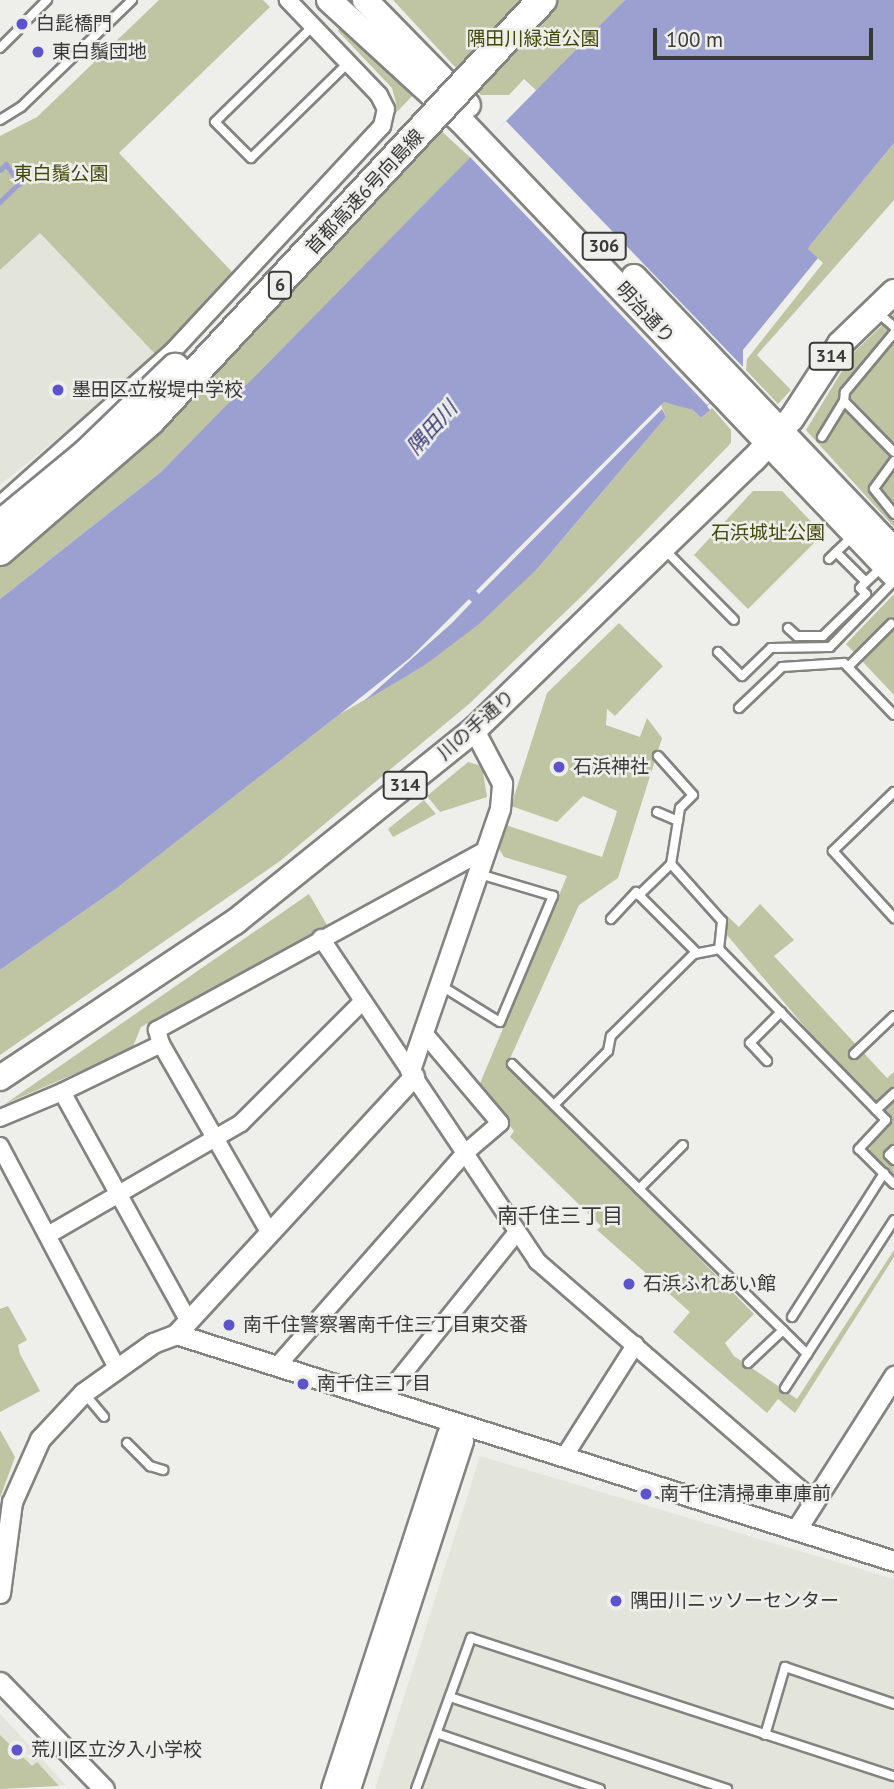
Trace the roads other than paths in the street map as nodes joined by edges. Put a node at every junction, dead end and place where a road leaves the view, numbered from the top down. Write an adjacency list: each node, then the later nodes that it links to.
1 (47, 0): 8 (lane)
2 (132, 0): 14 (lane)
3 (288, 0): 9 (street)
4 (328, 0): 13 (main road, 明治通り / 306)
5 (365, 0): 13 (main road, 明治通り / 306)
6 (519, 0): 26 (highway, 首都高速6号向島線 / 6, bridge)
7 (542, 0): 29 (highway, 首都高速6号向島線 / 6, bridge)
8 (28, 19)
9 (313, 26): 12 (street); 12 (lane)
10 (18, 30): 11 (lane)
11 (0, 48)
12 (348, 63): 24 (street)
13 (468, 117): 20 (main road, 明治通り / 306)
14 (0, 120)
15 (894, 292): 16 (main road, 314)
16 (875, 310): 17 (lane); 20 (main road, 314)
17 (894, 327)
18 (894, 333): 19 (lane)
19 (844, 401): 21 (lane); 22 (lane)
20 (775, 437): 27 (main road, 明治通り / 306); 28 (main road, 川の手通り / 314); 32 (main road, 明治通り / 306)
21 (822, 437)
22 (894, 452)
23 (894, 461): 25 (lane)
24 (0, 505)
25 (894, 514)
26 (0, 525)
27 (855, 534): 30 (lane); 32 (main road, 明治通り / 306)
28 (663, 547): 34 (lane); 41 (main road, 川の手通り / 314)
29 (0, 551)
30 (836, 552): 31 (lane); 33 (lane)
31 (829, 559)
32 (892, 568): 33 (lane); 37 (lane)
33 (866, 582): 36 (lane)
34 (734, 620)
35 (891, 624): 38 (lane)
36 (788, 628)
37 (718, 652)
38 (848, 667): 39 (lane); 40 (lane)
39 (739, 708)
40 (894, 715)
41 (474, 730): 46 (street); 65 (main road, 川の手通り / 314)
42 (658, 756): 45 (lane)
43 (894, 792): 50 (lane)
44 (657, 812): 45 (lane)
45 (678, 821): 47 (lane)
46 (484, 851): 48 (street); 52 (street)
47 (671, 864): 49 (lane); 53 (lane)
48 (476, 873): 55 (street); 55 (lane)
49 (639, 895): 51 (lane); 54 (lane)
50 (894, 918)
51 (611, 919)
52 (321, 938): 56 (street); 60 (street)
53 (719, 949): 54 (lane); 57 (lane)
54 (697, 953): 68 (lane)
55 (440, 984): 59 (street)
56 (362, 1002): 64 (street); 71 (street)
57 (781, 1012): 62 (lane); 69 (lane)
58 (894, 1016): 61 (lane)
59 (424, 1033): 64 (street); 75 (street)
60 (161, 1044): 66 (street); 71 (street)
61 (855, 1054)
62 (767, 1061)
63 (512, 1064): 68 (lane)
64 (412, 1073): 75 (street); 83 (street)
65 (0, 1078)
66 (62, 1092): 70 (street); 80 (street)
67 (894, 1093): 69 (lane)
68 (554, 1105): 79 (lane)
69 (876, 1110): 77 (lane)
70 (0, 1118)
71 (215, 1140): 80 (street); 83 (street)
72 (683, 1144): 79 (lane)
73 (0, 1146): 84 (street)
74 (894, 1150): 76 (lane)
75 (464, 1153): 82 (street); 91 (street)
76 (894, 1160)
77 (884, 1173): 78 (lane); 85 (lane)
78 (894, 1184)
79 (639, 1189): 87 (lane)
80 (120, 1194): 84 (street); 86 (street)
81 (894, 1220): 89 (lane)
82 (517, 1232): 88 (street); 97 (street)
83 (269, 1233): 86 (street)
84 (48, 1235): 92 (street)
85 (792, 1317)
86 (182, 1327): 91 (street); 92 (street)
87 (783, 1330): 89 (lane); 90 (lane)
88 (635, 1345): 101 (street); 103 (street)
89 (807, 1354): 94 (lane)
90 (748, 1363)
91 (278, 1365): 97 (street)
92 (117, 1368): 95 (street)
93 (894, 1376): 96 (street)
94 (785, 1388)
95 (83, 1393): 98 (lane); 106 (street)
96 (888, 1399): 103 (street)
97 (382, 1400): 99 (street)
98 (104, 1417)
99 (458, 1424): 101 (street); 114 (street); 115 (street)
100 (127, 1443): 102 (lane)
101 (564, 1457): 104 (street)
102 (163, 1470)
103 (813, 1500): 104 (street)
104 (796, 1530): 105 (street)
105 (894, 1561)
106 (0, 1593)
107 (0, 1682): 113 (street)
108 (450, 1697): 110 (lane); 111 (lane); 118 (lane)
109 (894, 1704): 111 (lane)
110 (439, 1734): 116 (lane); 117 (lane)
111 (765, 1735): 112 (lane)
112 (894, 1776)
113 (104, 1789)
114 (331, 1789)
115 (350, 1789)
116 (416, 1789)
117 (600, 1789)
118 (727, 1789)

